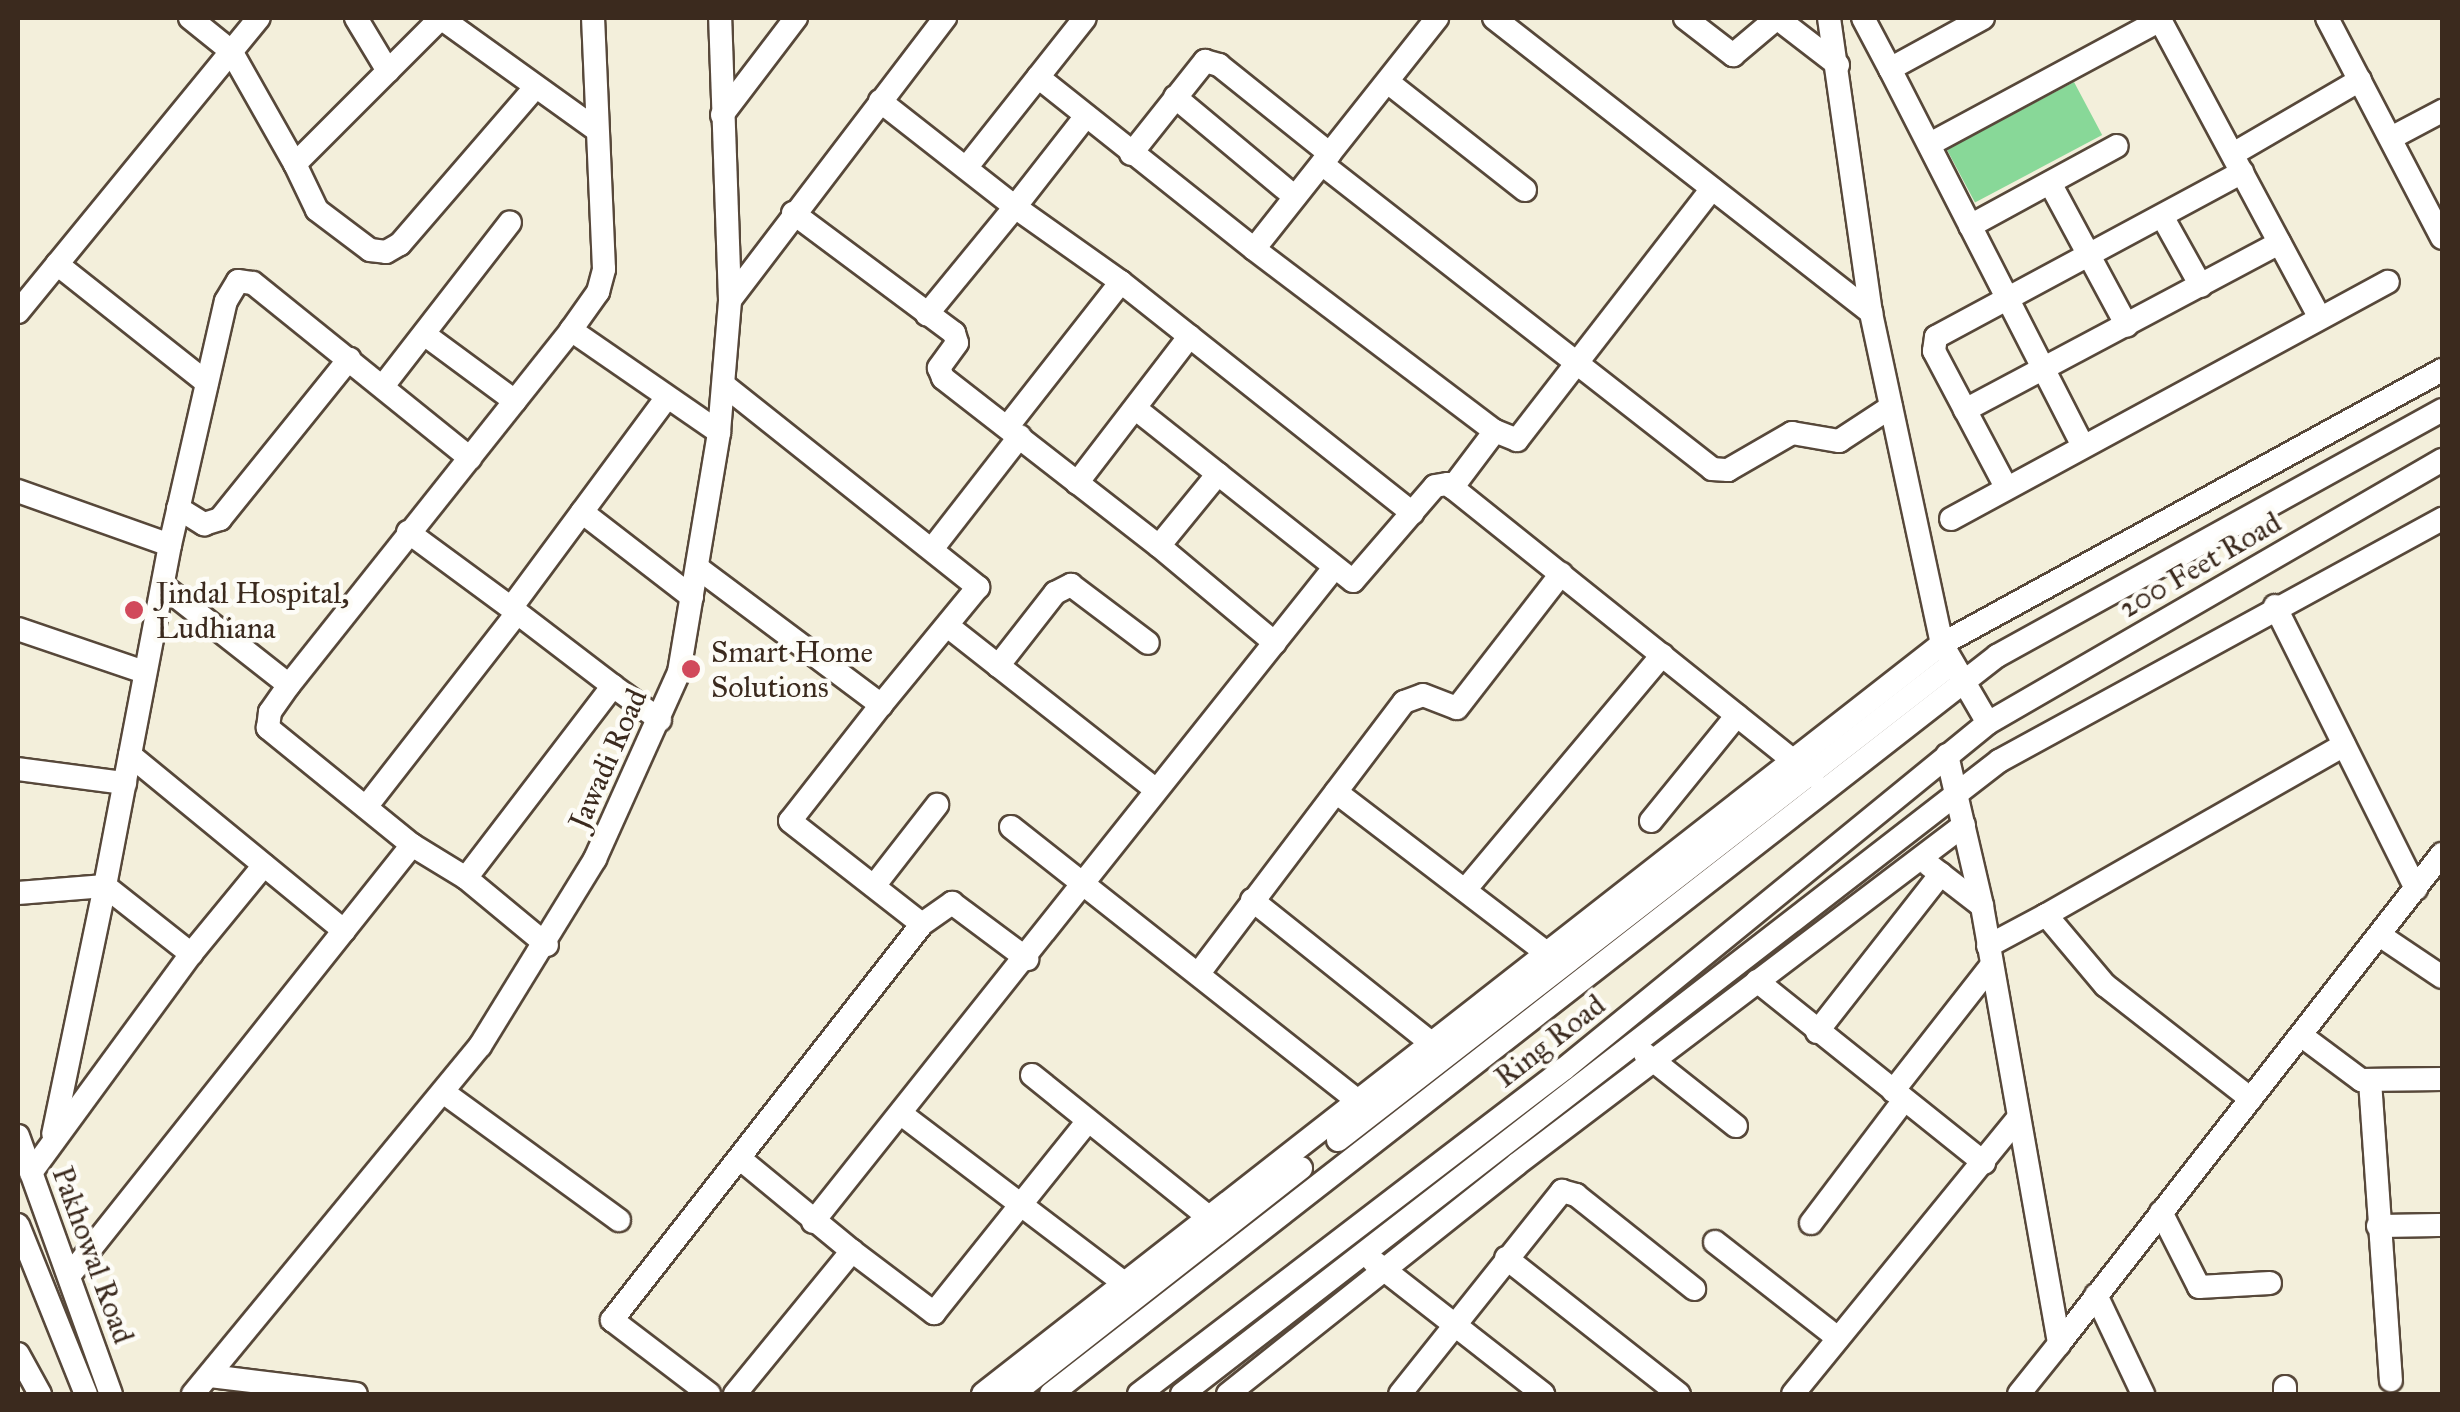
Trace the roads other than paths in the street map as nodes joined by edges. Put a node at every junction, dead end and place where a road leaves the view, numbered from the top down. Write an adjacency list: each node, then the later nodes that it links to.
1 (190, 18): 18 (street)
2 (259, 18): 18 (street)
3 (356, 18): 21 (street)
4 (442, 18): 21 (street); 25 (street)
5 (593, 18): 31 (street)
6 (720, 18): 29 (street, Jawadi Road)
7 (796, 18): 29 (street)
8 (945, 18): 27 (street)
9 (1085, 18): 22 (street)
10 (1437, 18): 24 (street)
11 (1494, 18): 41 (street)
12 (1685, 18): 19 (street)
13 (1829, 18): 19 (street)
14 (1863, 18): 20 (street)
15 (1983, 18): 20 (street)
16 (2327, 18): 23 (street)
17 (2159, 19): 33 (street); 37 (street)
18 (231, 51): 38 (street); 53 (street)
19 (1838, 65): 60 (street)
20 (1890, 70): 33 (street)
21 (388, 71): 38 (street)
22 (1038, 76): 30 (street); 39 (street)
23 (2360, 80): 32 (street); 37 (street)
24 (1388, 83): 36 (street); 42 (street)
25 (533, 90): 31 (street); 38 (street)
26 (1175, 97): 35 (street); 36 (street); 43 (street)
27 (880, 101): 39 (street); 45 (street)
28 (2442, 111): 32 (street)
29 (722, 116): 57 (street, Jawadi Road)
30 (1086, 116): 35 (street); 44 (street)
31 (597, 130): 64 (street)
32 (2391, 138): 49 (street)
33 (1930, 144): 48 (street)
34 (2117, 146): 40 (street)
35 (1131, 154): 51 (street)
36 (1326, 159): 43 (street); 67 (street)
37 (2237, 163): 46 (street); 50 (street)
38 (294, 164)
39 (966, 168): 44 (street)
40 (2050, 182): 48 (street); 52 (street)
41 (1712, 188): 60 (street); 67 (street)
42 (1525, 190)
43 (1295, 198): 51 (street)
44 (1016, 207): 54 (street); 61 (street)
45 (793, 213): 57 (street); 61 (street)
46 (2162, 216): 52 (street); 56 (street)
47 (510, 222): 65 (street)
48 (1970, 226): 58 (street)
49 (2442, 238)
50 (2279, 243): 56 (street); 62 (street)
51 (1254, 249): 80 (street)
52 (2088, 256): 58 (street); 63 (street)
53 (57, 264): 59 (street); 71 (street)
54 (1121, 282): 66 (street); 82 (street)
55 (2388, 282): 62 (street)
56 (2202, 286): 63 (street)
57 (730, 300): 72 (street, Jawadi Road)
58 (2009, 300): 70 (street); 78 (street)
59 (18, 312)
60 (1871, 313): 76 (street)
61 (928, 314): 82 (street)
62 (2320, 318): 83 (street)
63 (2127, 326): 70 (street)
64 (571, 330): 74 (street); 75 (street)
65 (424, 334): 73 (street); 75 (street)
66 (1190, 336): 77 (street); 93 (street)
67 (1575, 358): 76 (street); 80 (street)
68 (349, 359): 71 (street); 73 (street); 91 (street)
69 (2442, 370): 112 (street)
70 (2045, 371): 78 (street); 83 (street)
71 (207, 384): 91 (street)
72 (724, 385): 81 (street, Jawadi Road); 99 (street)
73 (383, 386): 84 (street)
74 (667, 397): 81 (street); 92 (street)
75 (514, 402): 84 (street)
76 (1891, 407): 112 (street)
77 (1136, 409): 86 (street); 87 (street)
78 (1965, 410): 88 (street)
79 (2442, 410): 112 (street)
80 (1495, 430): 89 (street)
81 (718, 432): 100 (street, Jawadi Road)
82 (1014, 432): 87 (street); 99 (street)
83 (2082, 444): 88 (street)
84 (470, 458): 96 (street)
85 (2442, 460): 120 (street, 200 Feet Road)
86 (1218, 474): 98 (street); 101 (street)
87 (1078, 483): 98 (street)
88 (2006, 487): 95 (street)
89 (1452, 488): 93 (street); 102 (street)
90 (18, 492): 97 (street)
91 (178, 508): 97 (street)
92 (582, 512): 104 (street); 106 (street)
93 (1412, 513): 101 (street)
94 (2442, 519): 105 (street)
95 (1951, 520)
96 (408, 532): 106 (street); 115 (street)
97 (170, 545): 103 (street)
98 (1158, 546): 110 (street)
99 (932, 549): 107 (street)
100 (698, 568): 104 (street, Jawadi Road); 117 (street)
101 (1334, 568): 110 (street)
102 (1562, 574): 111 (street); 128 (street)
103 (164, 586): 114 (street); 115 (street)
104 (692, 597): 119 (street, Jawadi Road)
105 (2275, 606): 121 (street); 129 (street)
106 (514, 610): 116 (street); 131 (street)
107 (949, 627): 113 (street); 117 (street)
108 (18, 629): 114 (street)
109 (1148, 643): 113 (street)
110 (1276, 644): 127 (street)
111 (1662, 654): 118 (street); 145 (street)
112 (1953, 663): 120 (street); 125 (street); 219 (street)
113 (998, 666): 127 (street)
114 (144, 672): 122 (street)
115 (289, 684): 131 (street)
116 (613, 686): 119 (street); 140 (street)
117 (881, 705): 143 (street)
118 (1737, 715): 125 (street); 132 (street)
119 (660, 720): 153 (street, Jawadi Road)
120 (1988, 722): 123 (street, Ring Road)
121 (2344, 745): 144 (street); 149 (street)
122 (130, 755): 126 (street); 138 (street)
123 (1947, 755): 129 (street); 220 (street, Ring Road)
124 (18, 769): 126 (street)
125 (1804, 770): 157 (street)
126 (125, 783): 142 (street)
127 (1156, 790): 141 (street)
128 (1336, 792): 145 (street); 147 (street)
129 (1958, 795): 133 (street); 163 (street)
130 (937, 805): 143 (street)
131 (366, 807): 135 (street)
132 (1651, 821)
133 (1964, 825): 137 (street); 148 (street)
134 (1012, 828): 141 (street)
135 (412, 844): 140 (street); 151 (street)
136 (2442, 854): 144 (street)
137 (1917, 858): 139 (street); 160 (street)
138 (264, 865): 151 (street); 154 (street)
139 (1941, 874): 148 (street); 161 (street)
140 (466, 878): 153 (street)
141 (1082, 883): 156 (street); 158 (street)
142 (106, 886): 146 (street); 154 (street); 178 (street)
143 (874, 886): 150 (street)
144 (2416, 889): 152 (street)
145 (1465, 890): 157 (street)
146 (18, 893)
147 (1252, 900): 158 (street); 164 (street)
148 (1982, 906): 155 (street)
149 (2046, 916): 155 (street); 171 (street)
150 (922, 924): 156 (street); 180 (street)
151 (344, 931): 197 (street)
152 (2381, 936): 159 (street); 162 (street)
153 (547, 944): 169 (street, Jawadi Road)
154 (192, 954): 178 (street)
155 (1989, 956): 170 (street); 174 (street)
156 (1027, 959): 173 (street)
157 (1557, 961): 164 (street)
158 (1199, 973): 172 (street)
159 (2442, 976)
160 (1757, 981): 161 (street); 165 (street)
161 (1817, 1032): 170 (street)
162 (2302, 1036): 168 (street); 171 (street)
163 (1634, 1045): 165 (street); 179 (street)
164 (1441, 1050): 172 (street)
165 (1654, 1061): 176 (street); 179 (street)
166 (1032, 1076): 175 (street)
167 (2442, 1079): 168 (street)
168 (2370, 1082): 191 (street)
169 (446, 1094): 186 (street); 206 (street, Jawadi Road)
170 (1899, 1096): 181 (street); 188 (street)
171 (2251, 1099): 184 (street)
172 (1366, 1108): 185 (street); 218 (street)
173 (904, 1116): 183 (street); 187 (street)
174 (2018, 1120): 181 (street); 204 (street)
175 (1088, 1122): 183 (street); 185 (street)
176 (1736, 1126)
177 (18, 1136): 182 (street, Pakhowal Road)
178 (51, 1144): 182 (street)
179 (1508, 1157): 194 (street); 196 (street)
180 (739, 1158): 187 (street); 215 (street)
181 (1984, 1163): 203 (street)
182 (31, 1173): 197 (street, Pakhowal Road)
183 (1021, 1203): 193 (street); 199 (street)
184 (2162, 1212): 198 (street); 201 (street)
185 (1211, 1219): 199 (street)
186 (620, 1220)
187 (813, 1222): 193 (street)
188 (1812, 1223)
189 (18, 1225): 211 (street, Pakhowal Road)
190 (2442, 1225): 191 (street)
191 (2378, 1226): 207 (street)
192 (1715, 1242): 203 (street)
193 (852, 1251): 216 (street)
194 (1364, 1254): 196 (street); 221 (street)
195 (1506, 1258): 200 (street); 202 (street); 209 (street)
196 (1385, 1270): 202 (street); 222 (street)
197 (69, 1276): 212 (street, Pakhowal Road)
198 (2270, 1283)
199 (1125, 1284): 217 (street)
200 (1694, 1289)
201 (2096, 1295): 204 (street); 227 (street)
202 (1453, 1325): 208 (street); 223 (street)
203 (1838, 1338): 225 (street)
204 (2059, 1344): 226 (street)
205 (18, 1354): 210 (street)
206 (210, 1376): 213 (street, Jawadi Road); 214 (street)
207 (2392, 1380)
208 (1511, 1383): 224 (street)
209 (1664, 1390)
210 (40, 1394)
211 (86, 1394)
212 (111, 1394)
213 (193, 1394)
214 (356, 1394)
215 (709, 1394)
216 (735, 1394)
217 (983, 1394)
218 (1013, 1394)
219 (1050, 1394)
220 (1139, 1394)
221 (1182, 1394)
222 (1228, 1394)
223 (1400, 1394)
224 (1543, 1394)
225 (1793, 1394)
226 (2019, 1394)
227 (2143, 1394)

